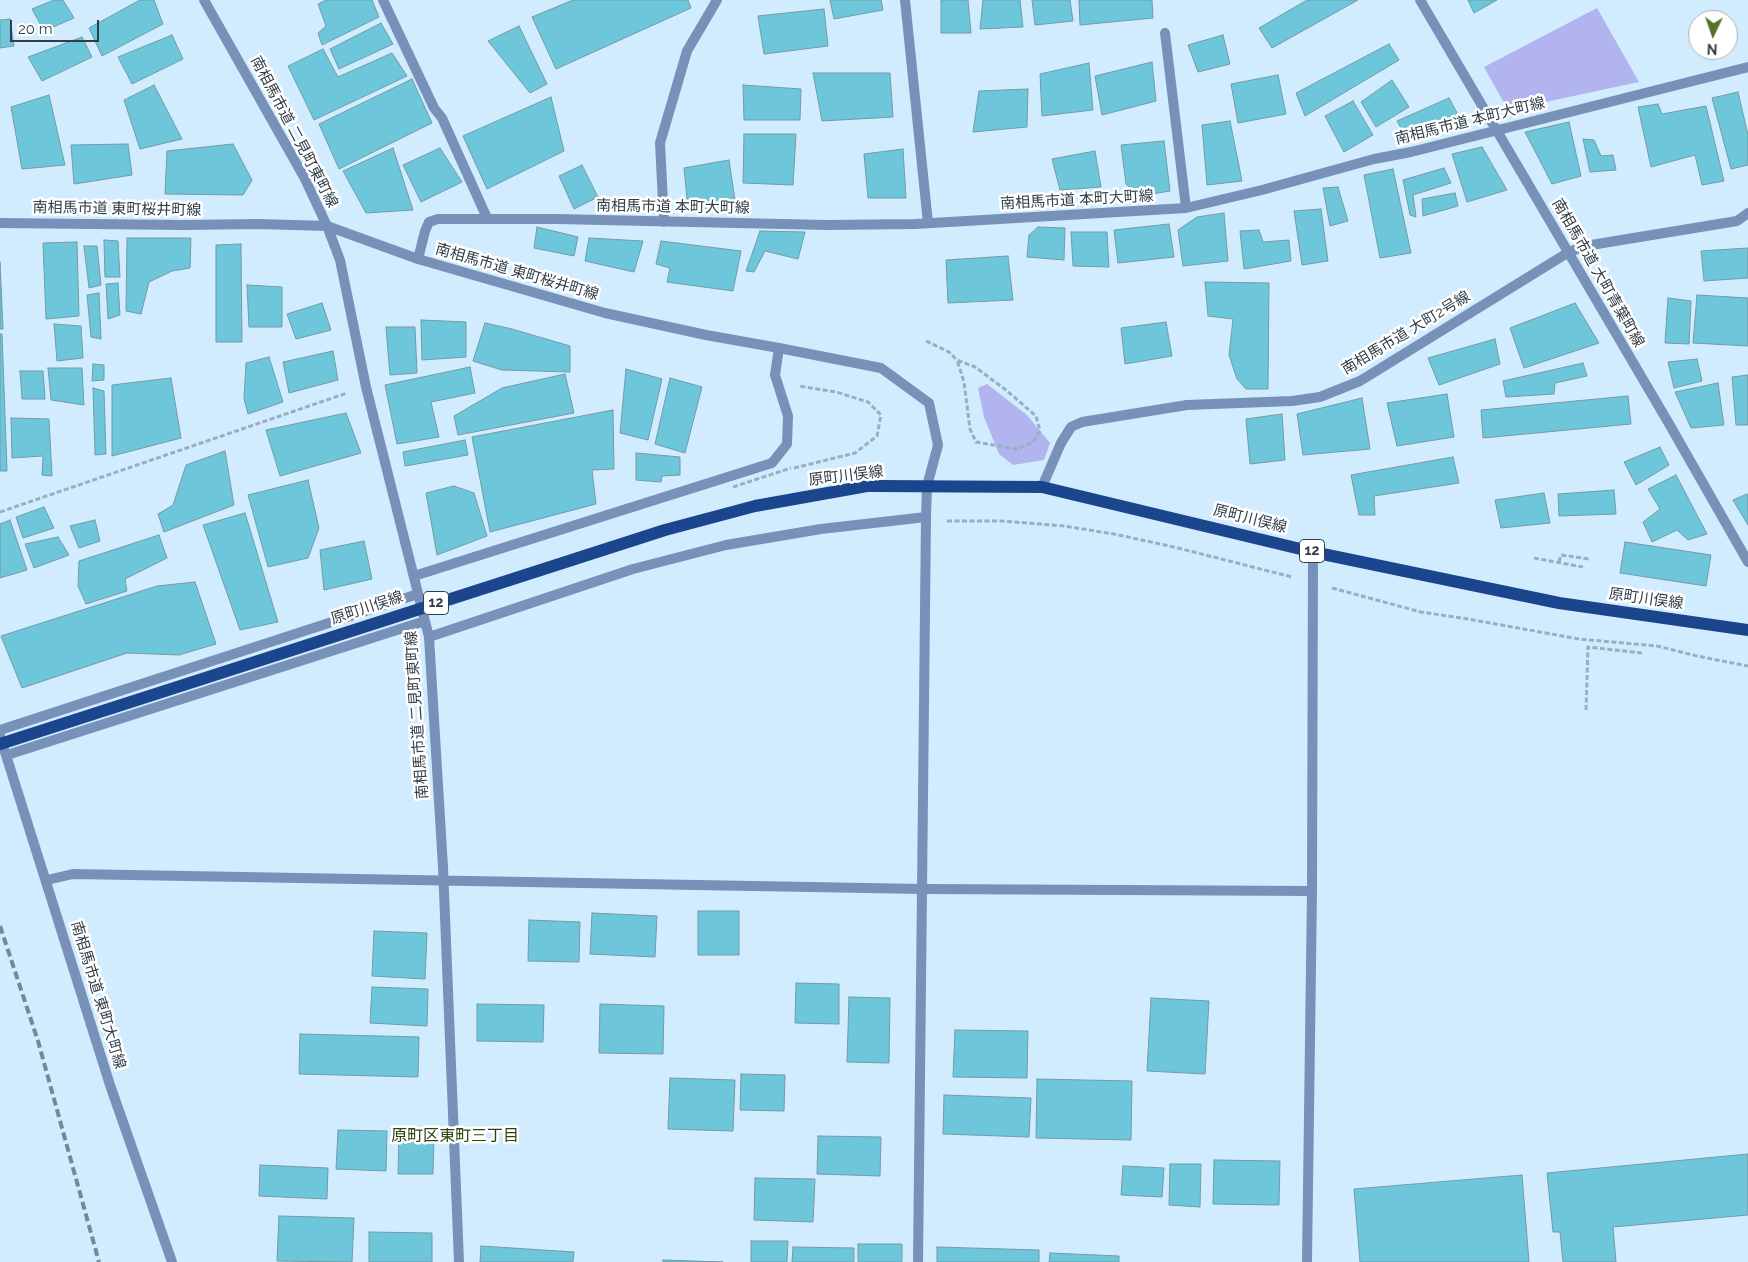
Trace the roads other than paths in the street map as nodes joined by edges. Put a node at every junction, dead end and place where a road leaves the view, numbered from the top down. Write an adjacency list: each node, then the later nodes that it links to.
1 (204, 0): 15 (street, 南相馬市道 二見町東町線)
2 (383, 0): 11 (street)
3 (718, 0): 12 (street)
4 (905, 0): 14 (street)
5 (1420, 0): 8 (street, 南相馬市道 大町青葉町線)
6 (1165, 33): 9 (street)
7 (1748, 67): 8 (street, 南相馬市道 本町大町線)
8 (1497, 130): 9 (street, 南相馬市道 本町大町線); 16 (street, 南相馬市道 大町青葉町線)
9 (1186, 208): 14 (street, 南相馬市道 本町大町線)
10 (1748, 213): 16 (street, 南相馬市道 大町2号線)
11 (487, 218): 12 (street, 南相馬市道 本町大町線); 17 (street, 南相馬市道 本町大町線)
12 (664, 222): 14 (street, 南相馬市道 本町大町線)
13 (0, 223): 15 (street, 南相馬市道 東町桜井町線)
14 (928, 223)
15 (326, 226): 17 (street, 南相馬市道 東町桜井町線); 24 (street, 南相馬市道 二見町東町線)
16 (1568, 252): 20 (street, 南相馬市道 大町2号線); 23 (street, 南相馬市道 大町青葉町線)
17 (418, 259): 18 (street, 南相馬市道 東町桜井町線)
18 (779, 348): 19 (street, 南相馬市道 東町桜井町線); 24 (street)
19 (927, 486): 20 (main road, 原町川俣線 / 12); 21 (street, 南相馬市道 東町桜井町線); 31 (main road, 原町川俣線 / 12, bridge)
20 (1042, 487): 22 (main road, 原町川俣線 / 12)
21 (926, 516): 28 (street); 34 (street, 南相馬市道 東町桜井町線)
22 (1313, 552): 27 (main road, 原町川俣線 / 12); 35 (street)
23 (1748, 562)
24 (414, 576): 25 (street, 南相馬市道 二見町東町線)
25 (418, 594): 26 (street, 南相馬市道 二見町東町線); 29 (street)
26 (425, 621): 28 (street, 南相馬市道 二見町東町線); 31 (street)
27 (1748, 630)
28 (429, 638): 32 (street, 南相馬市道 二見町東町線)
29 (0, 730)
30 (0, 736): 31 (street, 南相馬市道 東町大町線)
31 (3, 749): 33 (street, 南相馬市道 東町大町線)
32 (443, 879): 33 (street); 34 (street); 37 (street, 南相馬市道 二見町東町線)
33 (47, 880): 36 (street, 南相馬市道 東町大町線)
34 (923, 889): 35 (street); 38 (street, 南相馬市道 東町桜井町線)
35 (1312, 891): 39 (street)
36 (172, 1262)
37 (459, 1262)
38 (918, 1262)
39 (1307, 1262)

